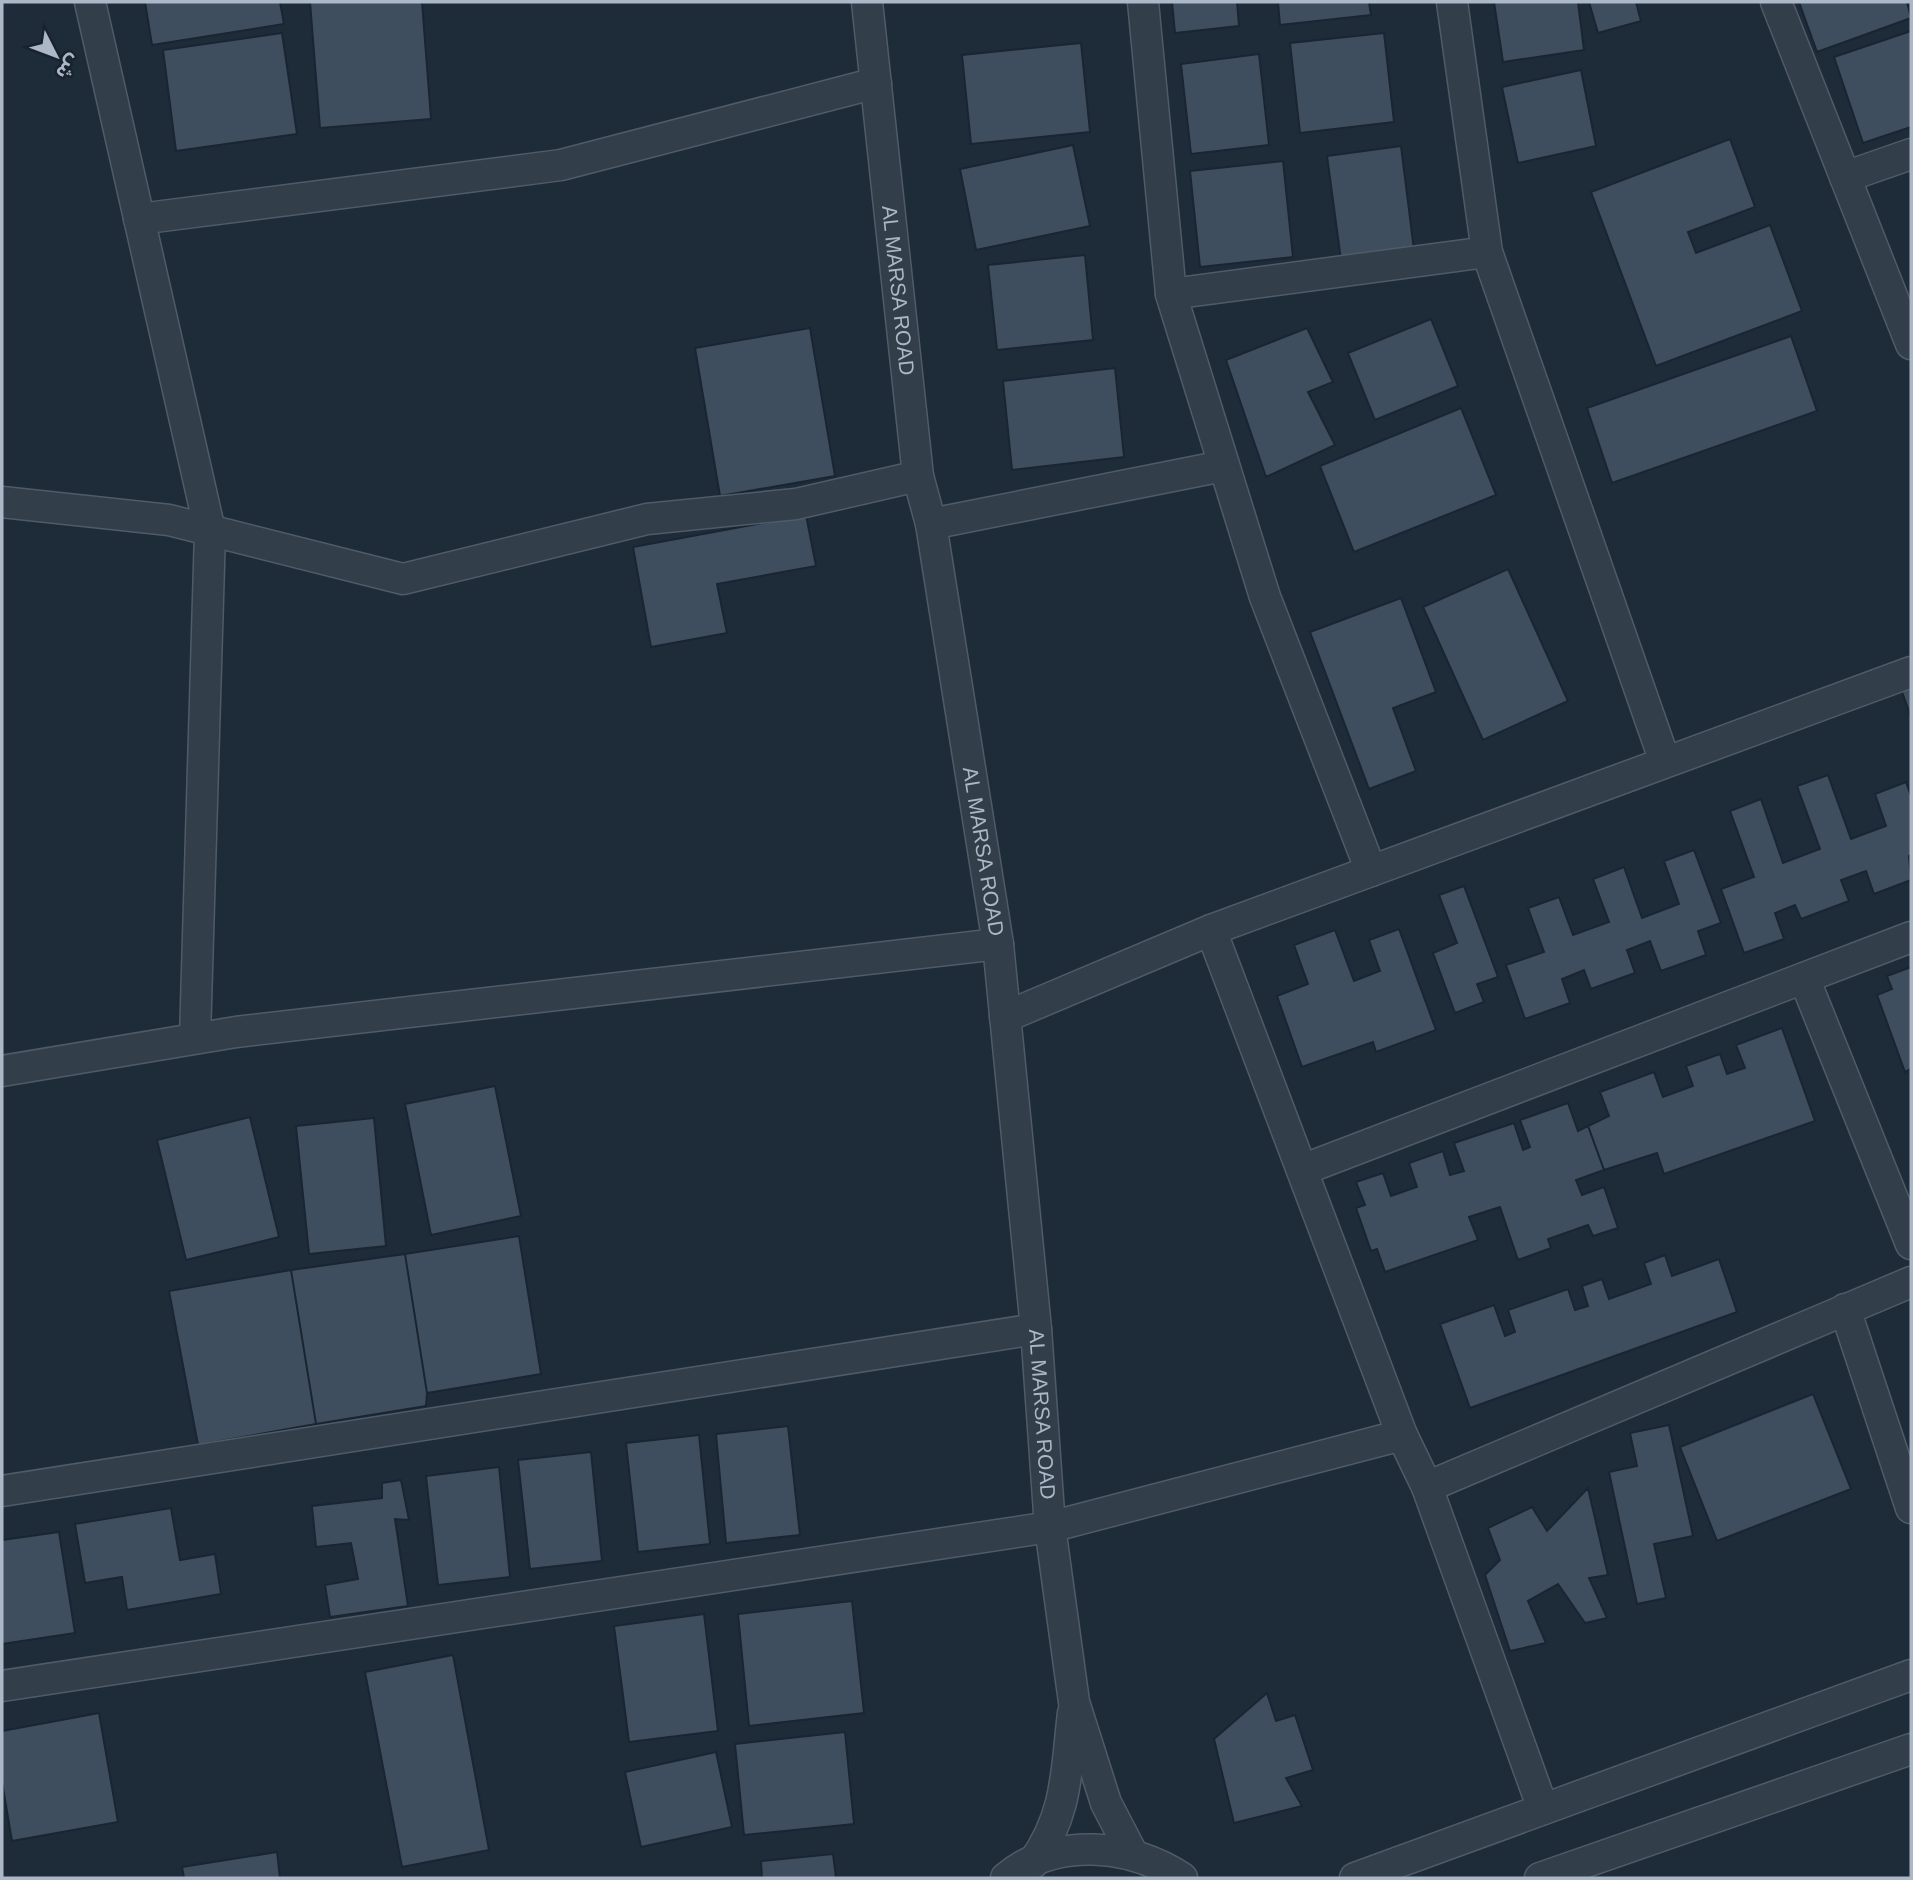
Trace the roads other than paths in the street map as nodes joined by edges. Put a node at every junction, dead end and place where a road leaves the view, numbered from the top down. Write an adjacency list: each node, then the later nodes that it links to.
1 (90, 2): 9 (street)
2 (867, 2): 6 (street, AL MARSA ROAD)
3 (1143, 2): 11 (street)
4 (1452, 2): 10 (street)
5 (1776, 2): 8 (street)
6 (876, 83): 9 (street); 14 (street, AL MARSA ROAD)
7 (1911, 154): 8 (street)
8 (1845, 177): 12 (street)
9 (139, 219): 17 (street)
10 (1487, 252): 11 (street); 19 (street)
11 (1171, 294): 13 (street)
12 (1911, 344)
13 (1223, 466): 16 (street); 20 (street)
14 (918, 476): 16 (street, AL MARSA ROAD); 17 (street)
15 (2, 502): 17 (street)
16 (931, 524): 23 (street, AL MARSA ROAD)
17 (211, 531): 26 (street)
18 (1911, 671): 19 (street)
19 (1665, 762): 20 (street)
20 (1371, 871): 21 (street)
21 (1211, 930): 25 (street); 28 (street)
22 (1911, 937): 24 (street)
23 (998, 944): 25 (street, AL MARSA ROAD); 26 (street)
24 (1804, 978): 28 (street); 29 (street)
25 (1005, 1017): 32 (street, AL MARSA ROAD)
26 (195, 1038): 27 (street)
27 (2, 1071)
28 (1302, 1170): 33 (street)
29 (1911, 1244)
30 (1911, 1282): 31 (street)
31 (1845, 1309): 34 (street); 36 (street)
32 (1036, 1329): 35 (street); 37 (street, AL MARSA ROAD)
33 (1402, 1435): 34 (street); 37 (street)
34 (1427, 1488): 42 (street)
35 (2, 1491)
36 (1911, 1508)
37 (1051, 1527): 39 (street); 40 (street, AL MARSA ROAD)
38 (1911, 1675): 42 (street)
39 (2, 1686)
40 (1074, 1702): 43 (street, AL MARSA ROAD); 44 (street, AL MARSA ROAD)
41 (1911, 1749): 48 (street)
42 (1544, 1809): 47 (street)
43 (1133, 1855): 44 (street); 46 (street)
44 (1033, 1863): 45 (street)
45 (1006, 1878)
46 (1182, 1878)
47 (1355, 1878)
48 (1540, 1878)

